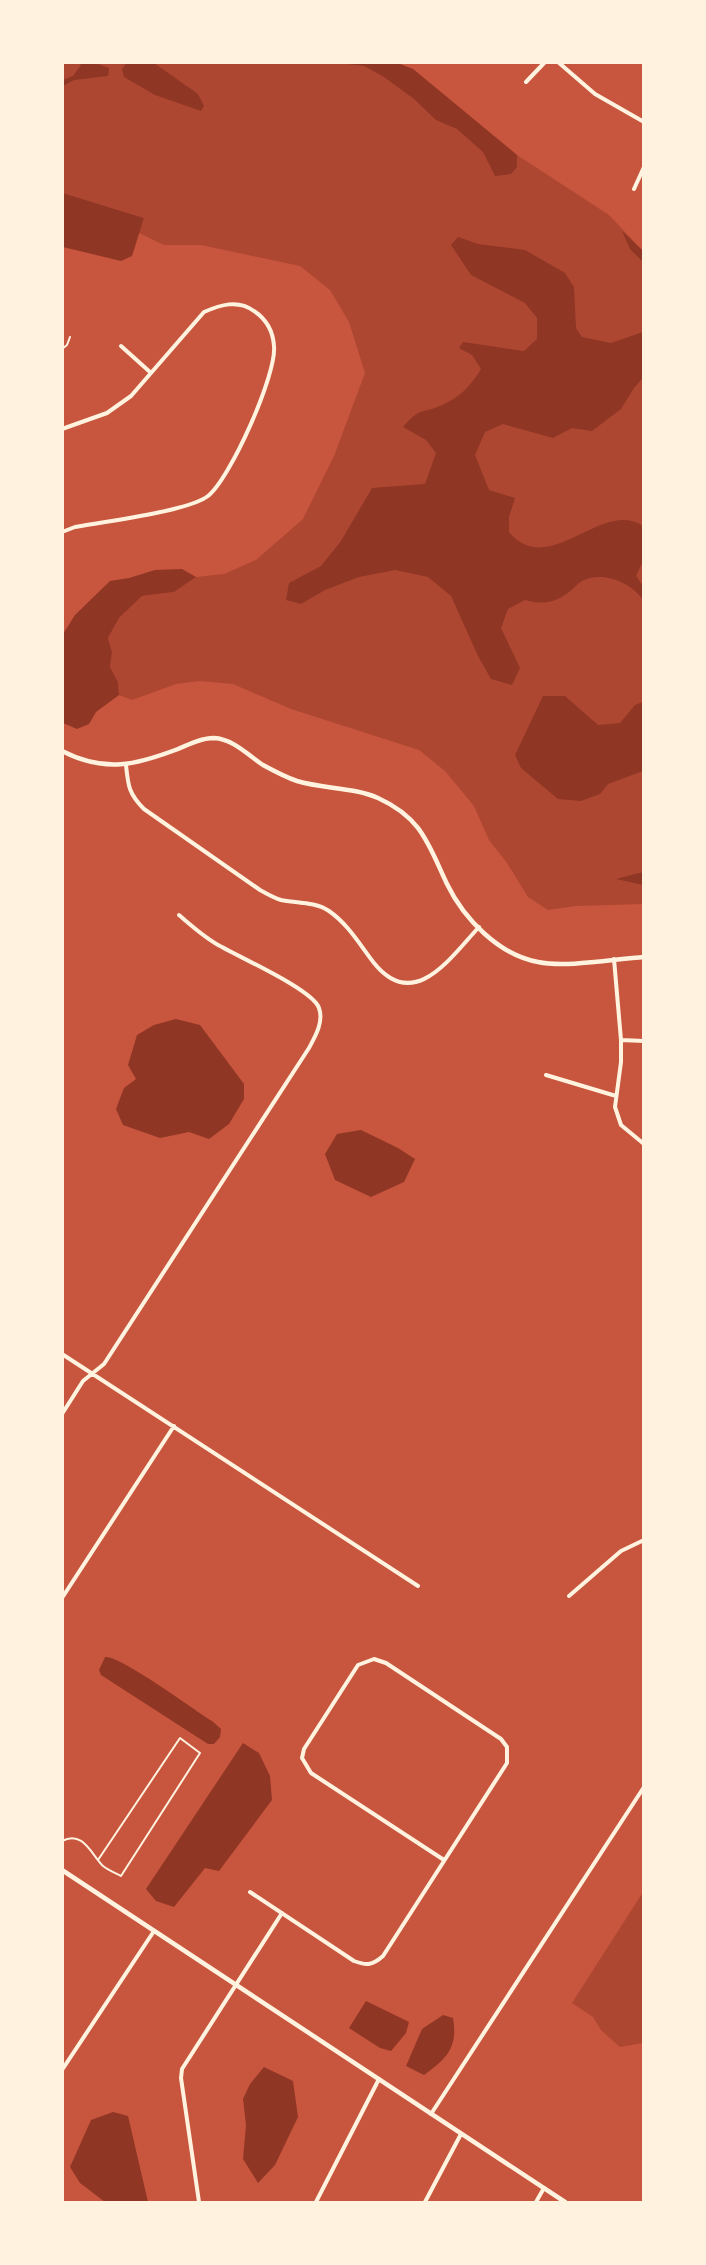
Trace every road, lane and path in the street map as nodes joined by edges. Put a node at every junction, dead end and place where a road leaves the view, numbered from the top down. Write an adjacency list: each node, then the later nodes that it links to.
1 (545, 62): 3 (street)
2 (558, 62): 4 (street)
3 (526, 82)
4 (644, 122)
5 (644, 167): 6 (street)
6 (634, 189)
7 (70, 337): 9 (lane)
8 (121, 346): 10 (street)
9 (62, 349)
10 (150, 372): 11 (street); 12 (street)
11 (62, 429)
12 (62, 532)
13 (62, 751): 14 (street)
14 (126, 765): 16 (street); 16 (street)
15 (179, 915): 25 (street)
16 (478, 927): 18 (street)
17 (644, 957): 18 (street)
18 (614, 959): 19 (street)
19 (621, 1040): 20 (street); 22 (street)
20 (644, 1041)
21 (546, 1075): 22 (street)
22 (616, 1096): 23 (street)
23 (644, 1144)
24 (62, 1354): 25 (street)
25 (93, 1374): 26 (street); 27 (street)
26 (62, 1414)
27 (174, 1426): 29 (street); 31 (street)
28 (644, 1540): 30 (street)
29 (418, 1586)
30 (569, 1596)
31 (62, 1598)
32 (644, 1786): 43 (street)
33 (62, 1841): 34 (lane)
34 (98, 1860): 34 (lane)
35 (444, 1860): 35 (street); 38 (street)
36 (62, 1870): 39 (street)
37 (250, 1892): 38 (street)
38 (282, 1913): 40 (street)
39 (154, 1931): 40 (street); 41 (street)
40 (234, 1985): 42 (street); 46 (street)
41 (62, 2070)
42 (379, 2079): 43 (street); 47 (street)
43 (431, 2114): 44 (street)
44 (461, 2134): 45 (street); 48 (street)
45 (544, 2188): 49 (street); 50 (street)
46 (199, 2202)
47 (316, 2202)
48 (425, 2202)
49 (536, 2202)
50 (565, 2202)

